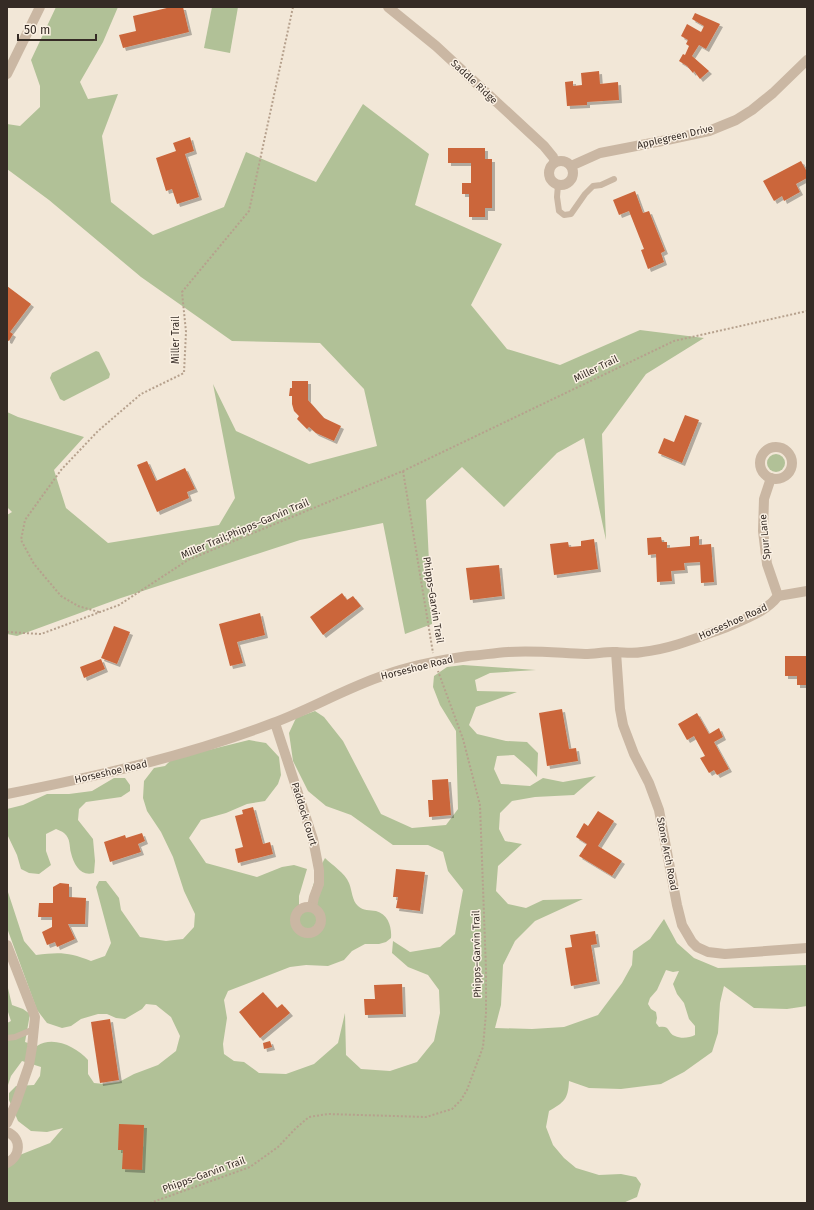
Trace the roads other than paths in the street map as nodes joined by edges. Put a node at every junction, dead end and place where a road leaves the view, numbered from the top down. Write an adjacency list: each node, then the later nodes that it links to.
1 (40, 7): 4 (street)
2 (388, 7): 5 (street, Saddle Ridge)
3 (807, 60): 6 (street, Applegreen Drive)
4 (7, 74)
5 (555, 162): 6 (street); 8 (street)
6 (571, 166): 8 (street)
7 (614, 179): 8 (lane)
8 (558, 185)
9 (771, 478): 11 (street, Spur Lane)
10 (807, 591): 11 (street, Horseshoe Road)
11 (778, 596): 12 (street, Horseshoe Road)
12 (616, 652): 13 (street, Horseshoe Road); 17 (street, Stone Arch Road)
13 (275, 723): 14 (street, Horseshoe Road); 15 (street, Paddock Court)
14 (7, 794)
15 (312, 907)
16 (7, 945): 18 (street)
17 (807, 948)
18 (34, 1029): 19 (lane); 20 (street)
19 (7, 1038)
20 (7, 1123)
21 (7, 1132): 22 (street)
22 (7, 1163)

